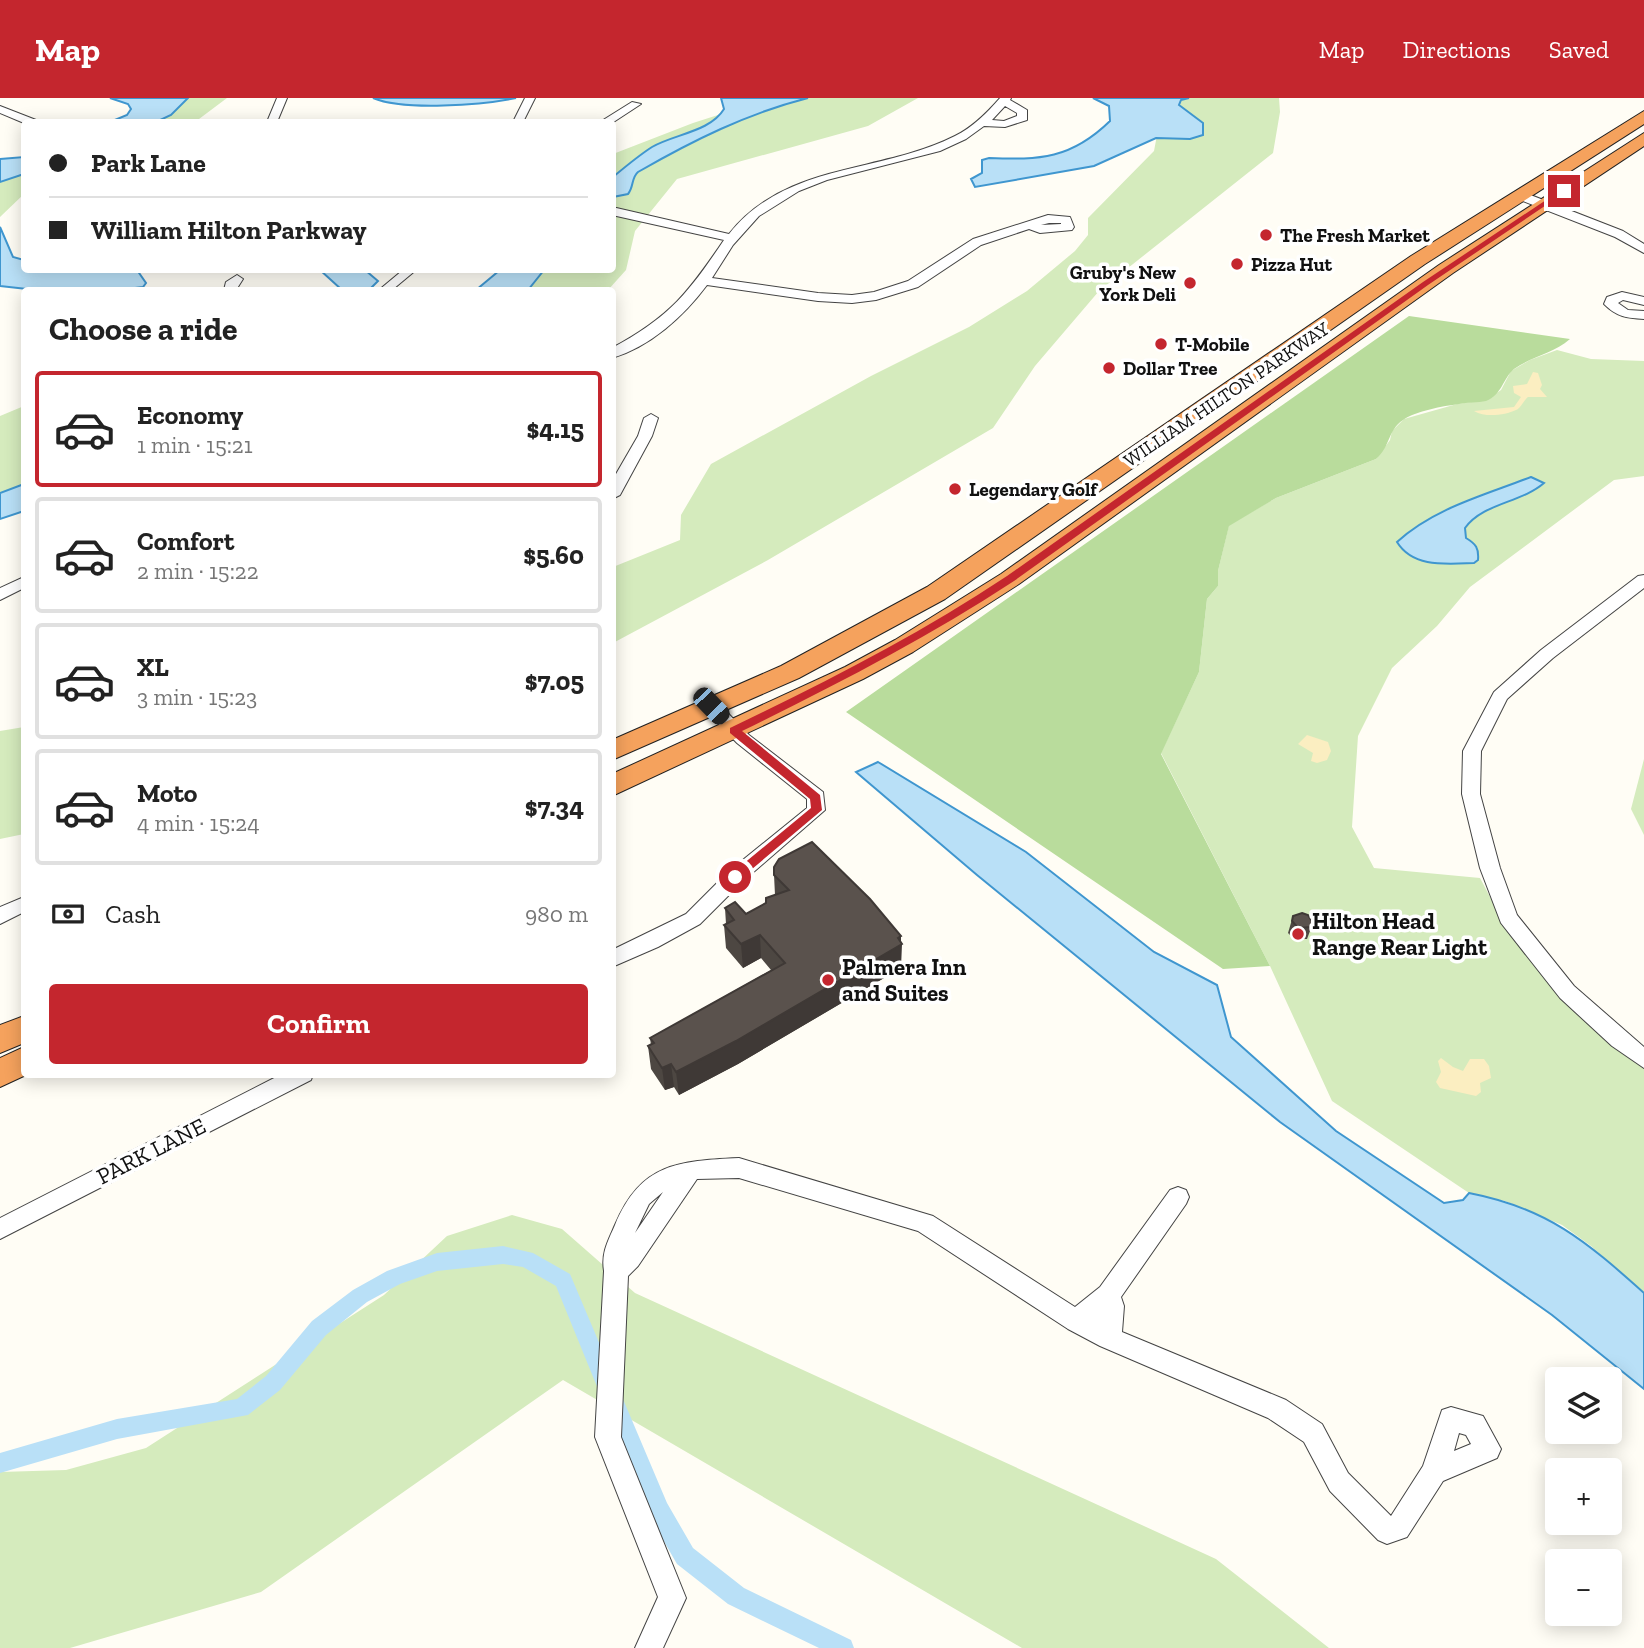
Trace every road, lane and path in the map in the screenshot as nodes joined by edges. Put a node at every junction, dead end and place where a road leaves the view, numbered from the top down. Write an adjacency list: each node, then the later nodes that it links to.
1 (282, 98): 8 (street)
2 (530, 98): 9 (street)
3 (1005, 100): 11 (street); 11 (street)
4 (636, 103): 10 (street)
5 (0, 108): 7 (street)
6 (1644, 116): 13 (highway, WILLIAM HILTON PARKWAY)
7 (25, 119)
8 (273, 119)
9 (520, 119)
10 (611, 119)
11 (983, 123): 18 (street)
12 (1644, 138): 14 (highway, WILLIAM HILTON PARKWAY)
13 (1519, 195): 14 (street); 28 (highway, WILLIAM HILTON PARKWAY)
14 (1543, 204): 17 (street); 30 (highway, WILLIAM HILTON PARKWAY)
15 (616, 212): 18 (street)
16 (1032, 226): 22 (street)
17 (1619, 234): 19 (street); 20 (street)
18 (731, 238): 22 (street)
19 (1644, 239)
20 (1644, 249)
21 (406, 273): 23 (street)
22 (702, 280): 26 (street)
23 (389, 287)
24 (1644, 300): 25 (street)
25 (1644, 315)
26 (616, 352)
27 (652, 418): 29 (street)
28 (1150, 444): 30 (highway); 34 (highway, WILLIAM HILTON PARKWAY)
29 (616, 488)
30 (1079, 528): 36 (highway, WILLIAM HILTON PARKWAY)
31 (1644, 580): 44 (street)
32 (21, 584): 33 (street)
33 (0, 595)
34 (841, 647): 35 (highway, WILLIAM HILTON PARKWAY); 36 (highway)
35 (711, 706): 36 (street); 37 (highway, WILLIAM HILTON PARKWAY)
36 (734, 730): 38 (highway, WILLIAM HILTON PARKWAY); 41 (street)
37 (616, 749)
38 (616, 784)
39 (21, 906): 40 (street)
40 (0, 916)
41 (616, 957)
42 (21, 1030): 43 (highway)
43 (0, 1040)
44 (1644, 1059)
45 (21, 1062): 46 (highway)
46 (0, 1073)
47 (295, 1078): 49 (street, PARK LANE)
48 (1178, 1197): 50 (street)
49 (0, 1229)
50 (1108, 1295): 51 (street); 52 (street)
51 (1077, 1321): 52 (street); 54 (street)
52 (1109, 1338): 53 (street)
53 (1434, 1472)
54 (649, 1648)

